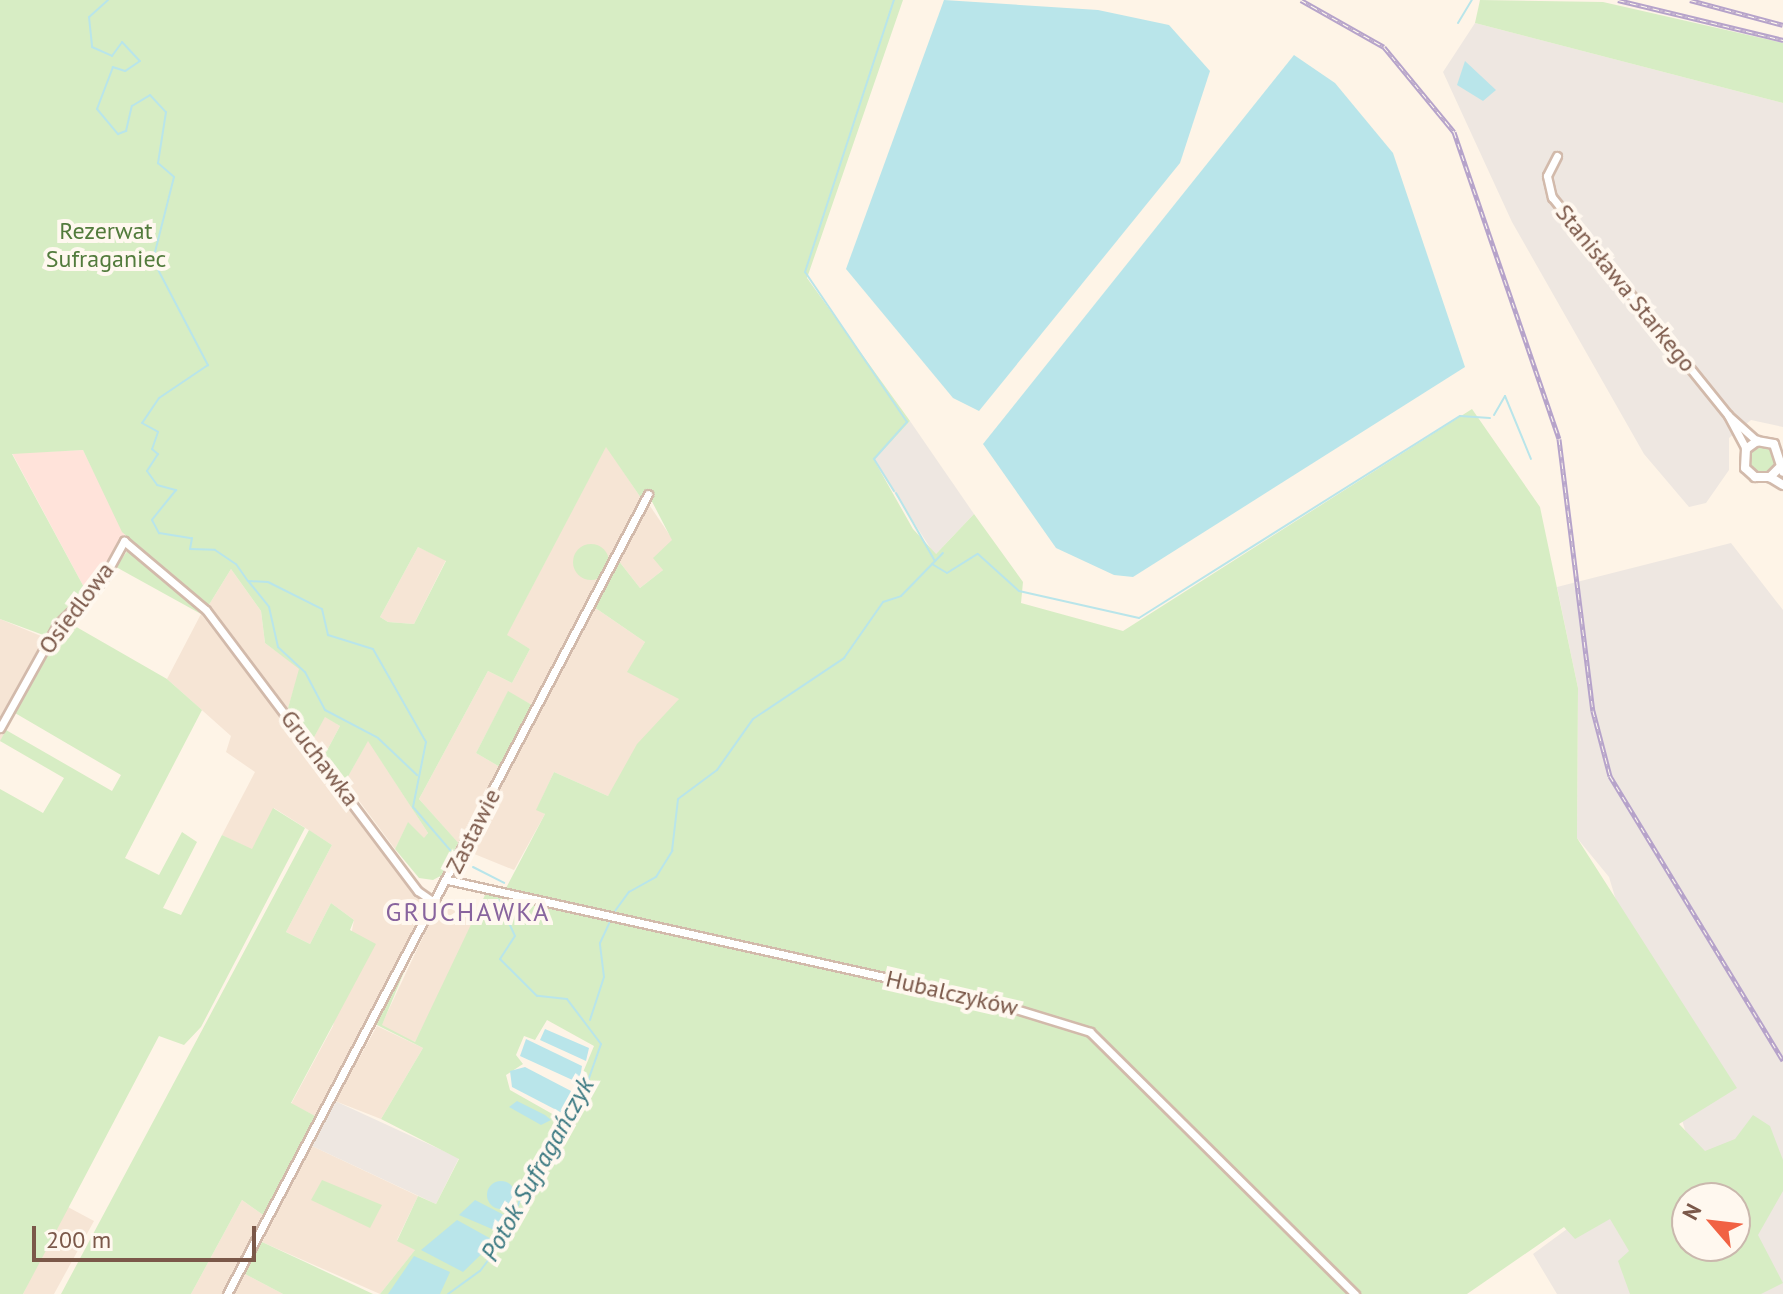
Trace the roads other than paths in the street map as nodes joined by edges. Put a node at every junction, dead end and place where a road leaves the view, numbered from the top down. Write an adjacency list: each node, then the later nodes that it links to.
1 (1557, 156): 2 (street, Stanisława Starkego)
2 (1728, 415): 3 (street); 5 (street)
3 (1757, 441): 4 (street); 5 (street)
4 (1779, 442): 6 (street)
5 (1746, 449): 7 (street)
6 (1782, 462): 7 (street)
7 (1770, 477): 8 (street)
8 (1783, 485)
9 (648, 494): 12 (street, Zastawie)
10 (206, 610): 11 (street, Osiedlowa); 13 (street, Gruchawka)
11 (0, 728)
12 (448, 880): 13 (street, Zastawie); 15 (street, Hubalczyków)
13 (435, 903): 14 (street, Zastawie)
14 (227, 1294)
15 (1355, 1294)

